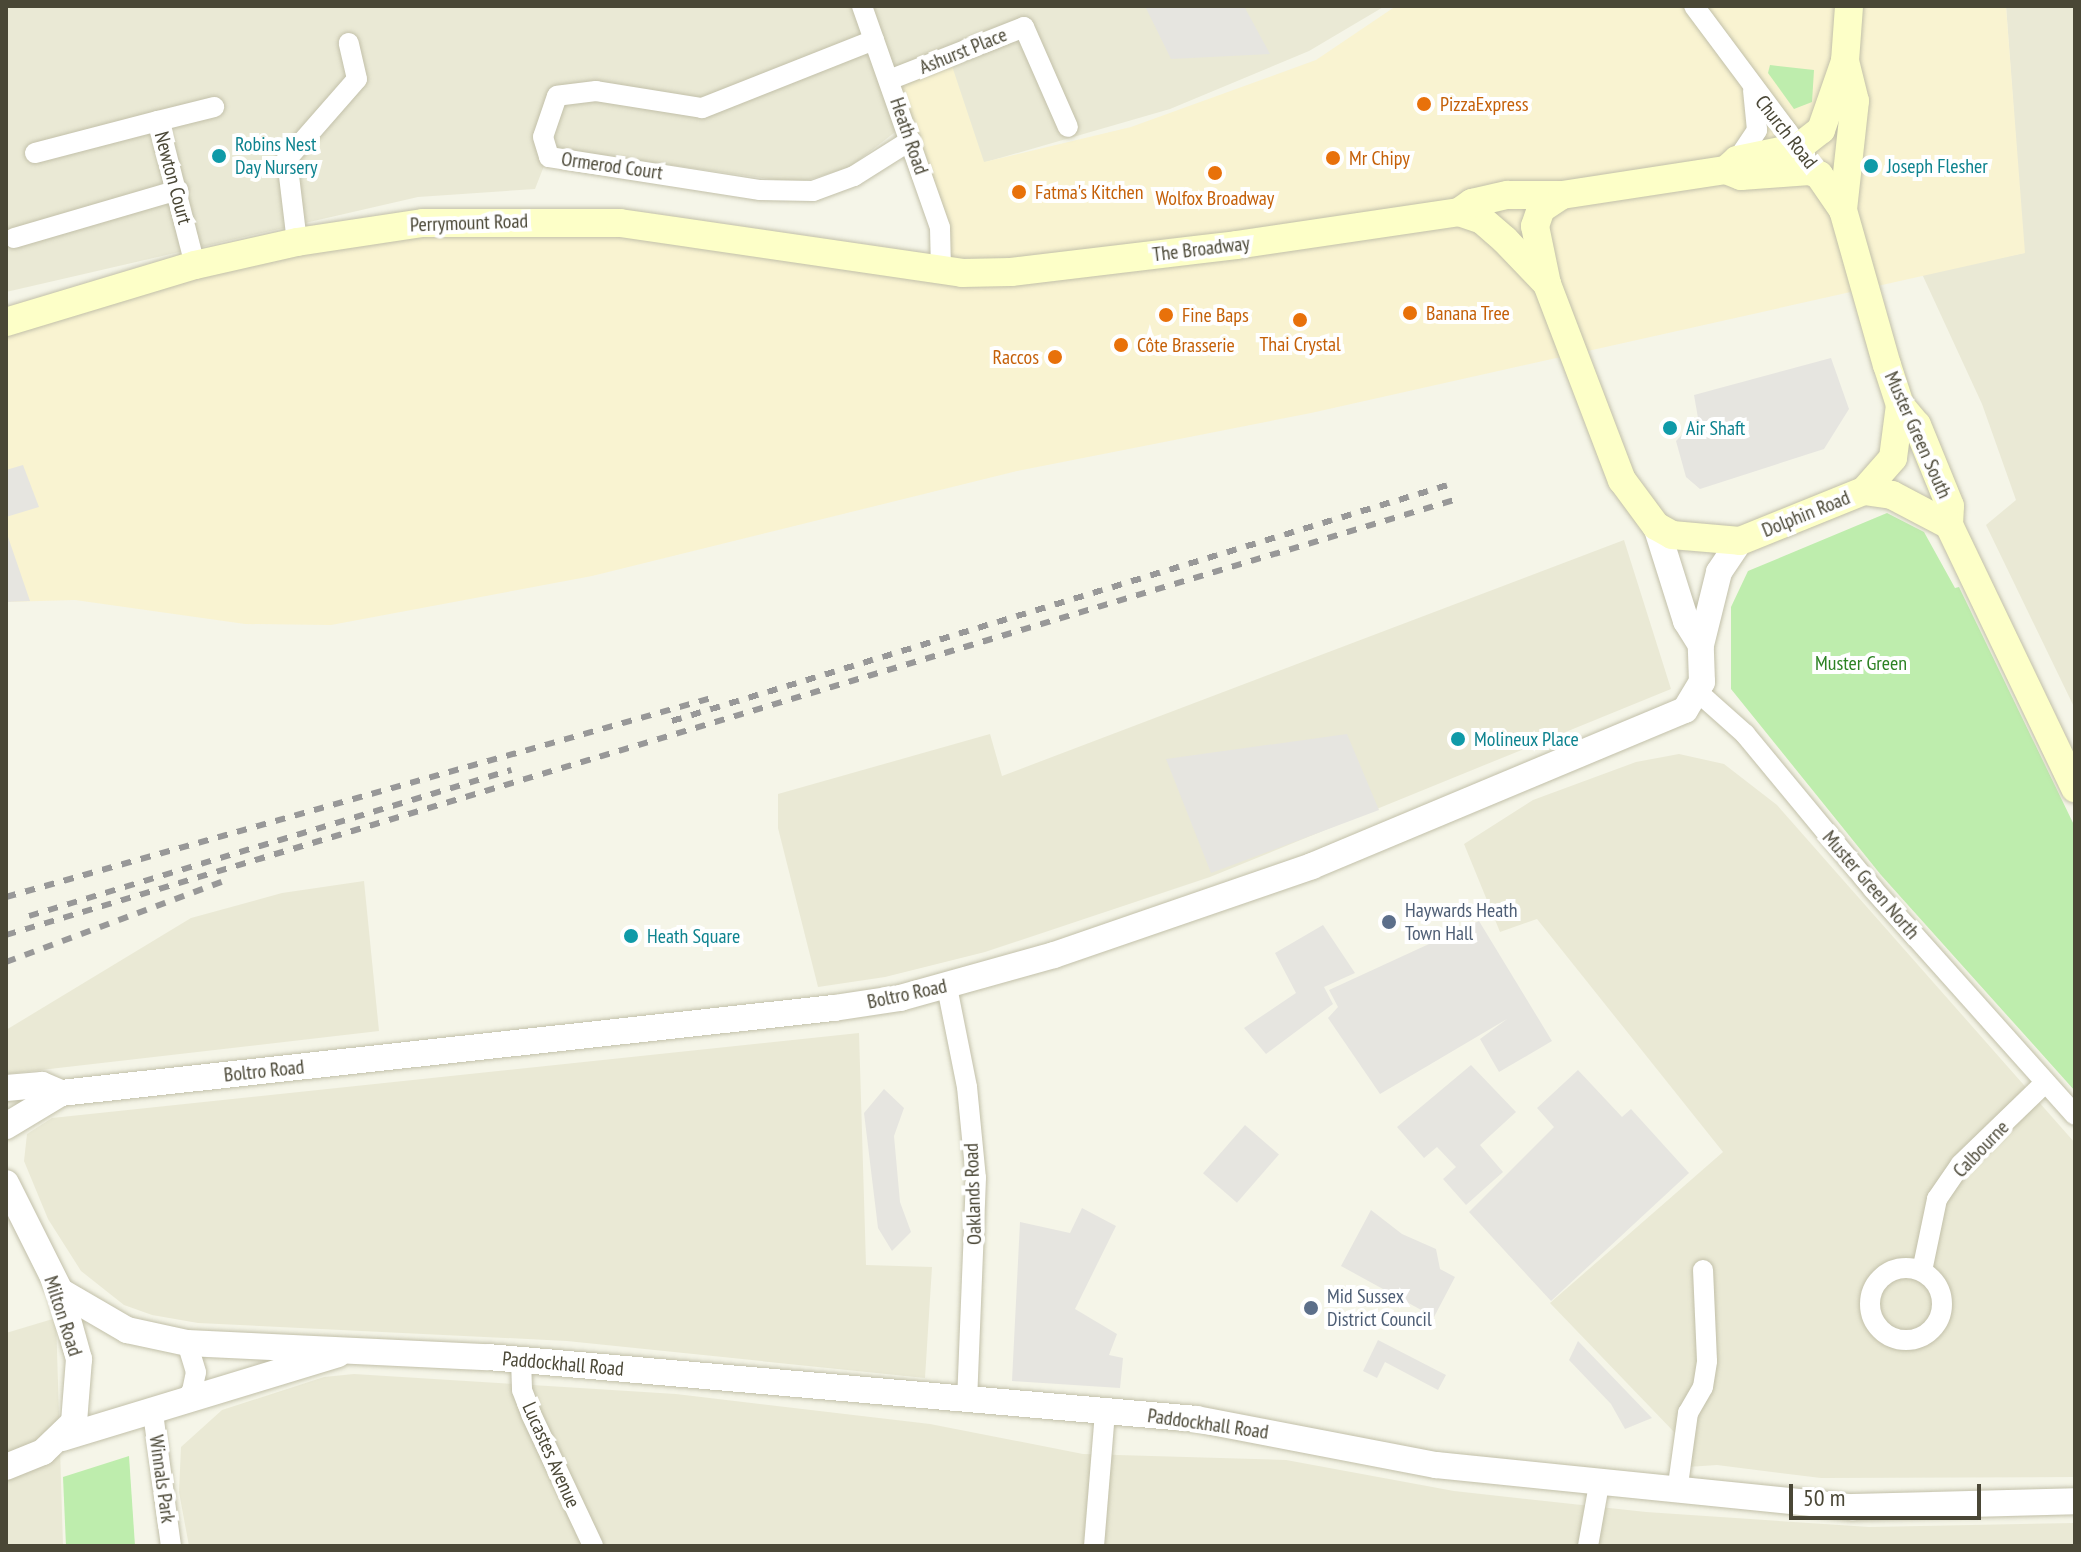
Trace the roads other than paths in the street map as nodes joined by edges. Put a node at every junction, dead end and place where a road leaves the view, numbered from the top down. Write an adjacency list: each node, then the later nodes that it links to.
1 (862, 6): 4 (street, Heath Road)
2 (1694, 6): 8 (street, Church Road)
3 (1849, 6): 6 (main road)
4 (874, 40): 7 (street, Heath Road); 12 (street, Ormerod Court)
5 (349, 43): 22 (street)
6 (1845, 61): 13 (main road); 19 (main road, Muster Green South)
7 (889, 80): 11 (street, Ashurst Place); 12 (street, Heath Road)
8 (1753, 90): 13 (street, Church Road); 15 (street, Church Road)
9 (214, 107): 10 (street)
10 (158, 121): 14 (street, Newton Court); 17 (street, Newton Court)
11 (1068, 127)
12 (911, 140): 24 (street, Heath Road)
13 (1799, 147): 15 (main road, The Broadway); 16 (street, Church Road)
14 (35, 153)
15 (1732, 165): 16 (main road, The Broadway); 18 (main road, The Broadway)
16 (1819, 175): 19 (main road)
17 (178, 190): 21 (street); 23 (street, Newton Court)
18 (1562, 195): 20 (main road, The Broadway); 25 (main road)
19 (1843, 210): 27 (main road, Muster Green South)
20 (1459, 212): 24 (main road, The Broadway); 25 (main road)
21 (14, 238)
22 (297, 242): 23 (main road, Perrymount Road); 24 (main road, Perrymount Road)
23 (195, 265): 26 (main road, Perrymount Road)
24 (941, 268)
25 (1547, 284): 30 (main road)
26 (6, 322)
27 (1900, 405): 28 (main road, Dolphin Road); 29 (main road, Muster Green South)
28 (1864, 491): 29 (main road, Dolphin Road); 31 (main road, Dolphin Road)
29 (1949, 525): 34 (main road, Muster Green South)
30 (1656, 526): 31 (main road, Dolphin Road); 32 (street)
31 (1740, 541): 32 (street)
32 (1701, 645): 33 (street)
33 (1699, 693): 35 (street, Boltro Road); 36 (street, Muster Green North)
34 (2075, 788)
35 (947, 987): 38 (street, Boltro Road); 49 (street, Oaklands Road)
36 (2045, 1083): 39 (street, Muster Green North); 43 (street, Calbourne)
37 (6, 1088): 38 (street, Boltro Road)
38 (61, 1093): 40 (street, Boltro Road)
39 (2075, 1115)
40 (6, 1126)
41 (6, 1183): 44 (street, Milton Road)
42 (1703, 1270): 55 (street)
43 (1922, 1271)
44 (60, 1291): 45 (street, Paddockhall Road); 52 (street, Milton Road)
45 (187, 1343): 46 (street, Paddockhall Road); 48 (street)
46 (338, 1354): 47 (street, Paddockhall Road); 48 (street, Paddockhall Road)
47 (521, 1360): 49 (street, Paddockhall Road); 58 (street, Lucastes Avenue)
48 (184, 1401): 51 (street, Paddockhall Road)
49 (967, 1402): 50 (street, Paddockhall Road)
50 (1105, 1411): 54 (street, Paddockhall Road); 59 (street)
51 (153, 1413): 52 (street, Paddockhall Road); 57 (street, Winnals Park)
52 (62, 1438): 53 (street)
53 (6, 1467)
54 (1599, 1484): 55 (street, Paddockhall Road); 60 (street)
55 (1677, 1492): 56 (street, Paddockhall Road)
56 (2075, 1501)
57 (171, 1546)
58 (593, 1546)
59 (1094, 1546)
60 (1588, 1546)

